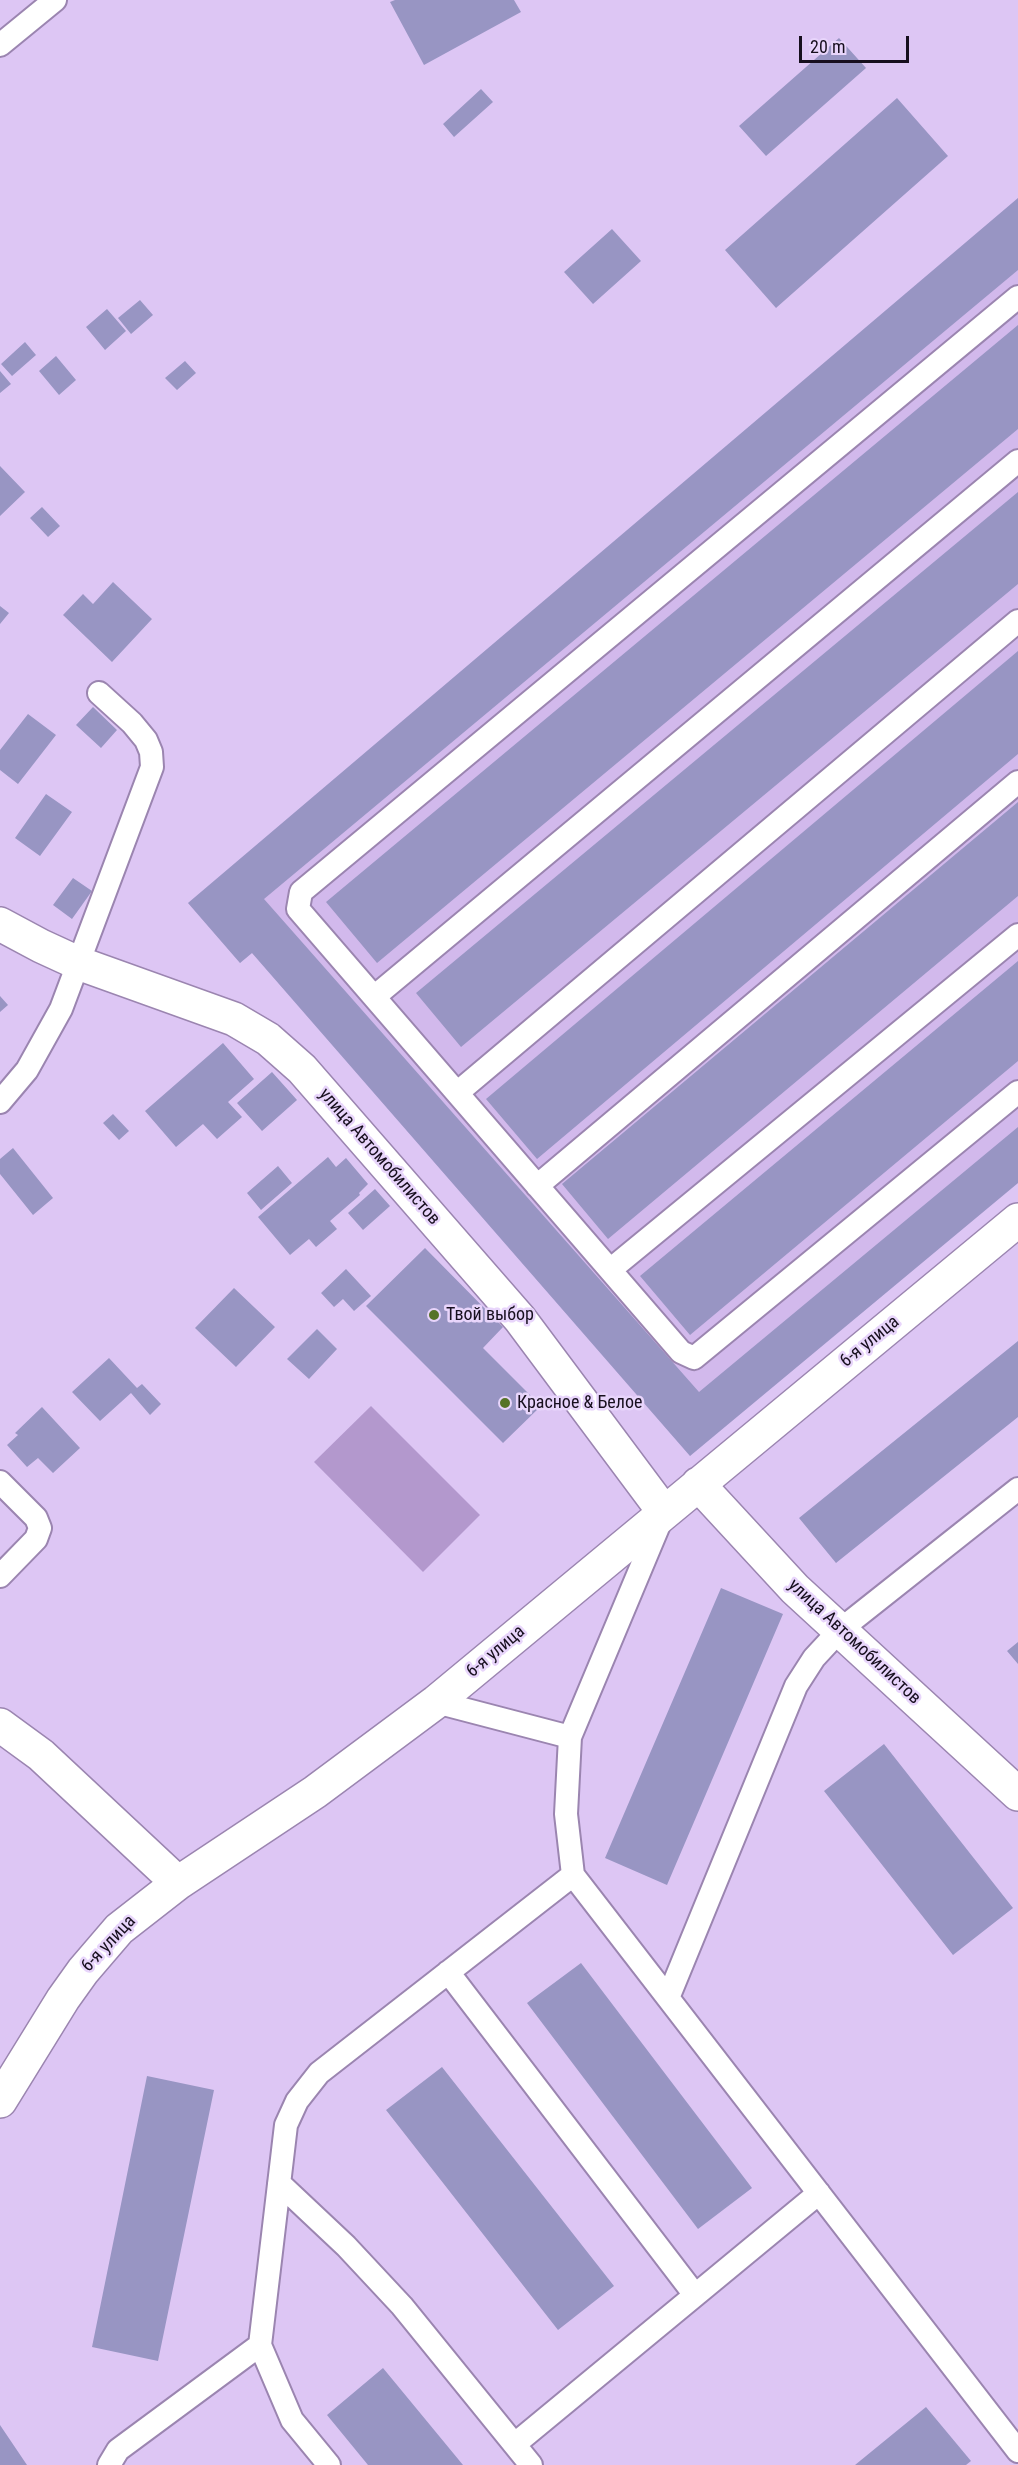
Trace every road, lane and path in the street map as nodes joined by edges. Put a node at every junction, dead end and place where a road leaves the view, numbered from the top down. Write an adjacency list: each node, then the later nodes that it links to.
1 (55, 0): 2 (lane)
2 (0, 45)
3 (1018, 297): 11 (lane)
4 (1018, 461): 11 (lane)
5 (1018, 621): 13 (lane)
6 (99, 693): 10 (lane)
7 (1018, 782): 15 (lane)
8 (0, 924): 10 (street, улица Автомобилистов)
9 (1018, 935): 17 (lane)
10 (78, 963): 14 (lane); 21 (street, улица Автомобилистов)
11 (374, 997): 13 (lane)
12 (1018, 1092): 17 (lane)
13 (457, 1093): 15 (lane)
14 (0, 1102)
15 (537, 1186): 17 (lane)
16 (1018, 1220): 19 (street, 6-я улица)
17 (610, 1270)
18 (0, 1482): 22 (lane)
19 (698, 1484): 21 (street, 6-я улица); 23 (street, улица Автомобилистов)
20 (1018, 1489): 23 (lane)
21 (664, 1512): 24 (street, 6-я улица); 26 (lane)
22 (0, 1576)
23 (840, 1630): 27 (street, улица Автомобилистов); 31 (lane)
24 (436, 1702): 26 (lane); 29 (street, 6-я улица)
25 (0, 1725): 29 (street)
26 (570, 1737): 28 (lane)
27 (1018, 1794)
28 (573, 1875): 30 (lane); 31 (lane)
29 (178, 1884): 32 (street, 6-я улица)
30 (448, 1972): 33 (lane); 35 (lane)
31 (668, 1998): 34 (lane)
32 (0, 2101)
33 (279, 2183): 36 (lane); 37 (lane)
34 (819, 2193): 35 (lane); 38 (lane)
35 (695, 2295): 37 (lane)
36 (260, 2345): 39 (lane); 40 (lane)
37 (515, 2444): 41 (lane)
38 (1018, 2451)
39 (109, 2465)
40 (328, 2465)
41 (531, 2465)

